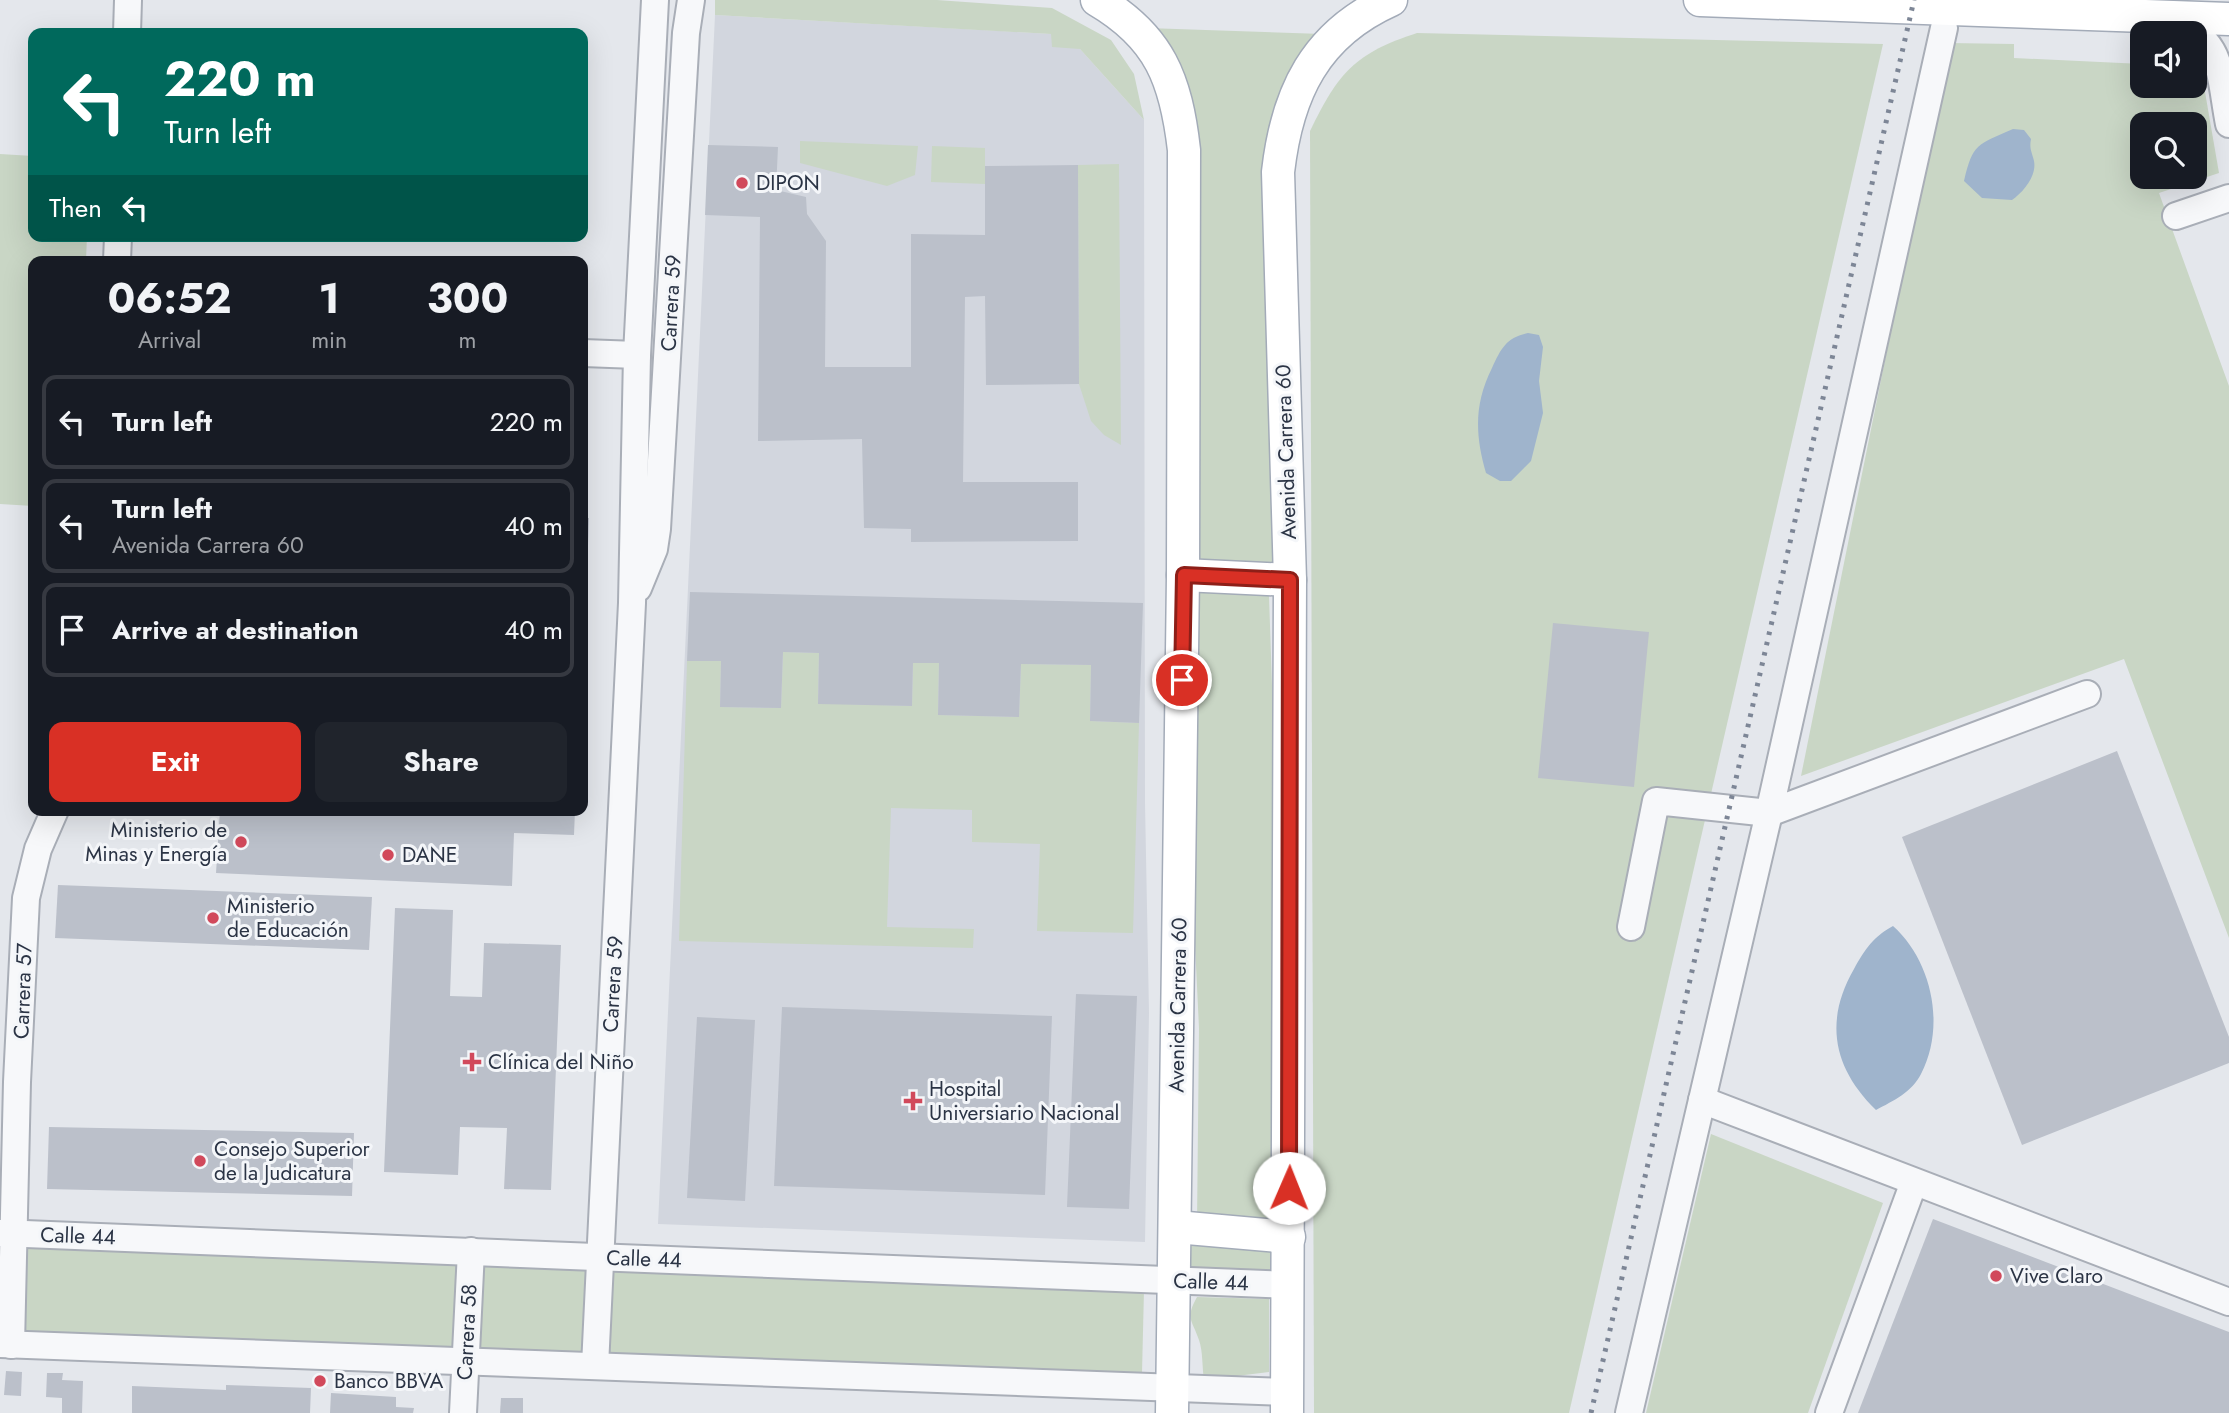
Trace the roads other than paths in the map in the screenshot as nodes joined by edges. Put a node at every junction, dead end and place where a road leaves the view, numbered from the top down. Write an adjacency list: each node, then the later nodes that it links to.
1 (128, 0): 9 (street)
2 (655, 0): 15 (street, Carrera 59)
3 (691, 0): 18 (street, Carrera 59)
4 (1097, 0): 16 (main road, Avenida Carrera 60)
5 (1391, 0): 17 (main road, Avenida Carrera 60)
6 (1700, 0): 7 (main road)
7 (2162, 17): 8 (main road); 11 (street)
8 (2229, 19)
9 (127, 28)
10 (1944, 28): 20 (street)
11 (2229, 124)
12 (2229, 198): 13 (street)
13 (2176, 216)
14 (588, 353): 15 (street)
15 (637, 355): 18 (street, Carrera 59)
16 (1184, 575): 17 (main road); 25 (main road, Avenida Carrera 60)
17 (1290, 580): 27 (main road, Avenida Carrera 60)
18 (632, 603): 29 (street, Carrera 59)
19 (2087, 694): 20 (street)
20 (1769, 813): 22 (street); 23 (street)
21 (52, 816): 26 (street, Carrera 57)
22 (1631, 928)
23 (1702, 1100): 24 (street); 39 (street)
24 (1914, 1182): 32 (street); 40 (street)
25 (1176, 1227): 27 (main road); 30 (main road, Avenida Carrera 60)
26 (7, 1233): 28 (street, Calle 44); 33 (street, Carrera 57)
27 (1289, 1237): 31 (main road, Avenida Carrera 60)
28 (471, 1251): 29 (street, Calle 44); 34 (street, Carrera 58)
29 (601, 1257): 30 (street, Calle 44); 35 (street, Carrera 59)
30 (1175, 1281): 31 (street, Calle 44); 36 (main road, Avenida Carrera 60)
31 (1288, 1285): 37 (main road, Avenida Carrera 60)
32 (2229, 1302)
33 (6, 1345): 34 (street)
34 (465, 1362): 35 (street); 38 (street, Carrera 58)
35 (595, 1366): 36 (street)
36 (1172, 1400): 37 (street)
37 (1287, 1402)
38 (463, 1413)
39 (1629, 1413)
40 (1829, 1413)

